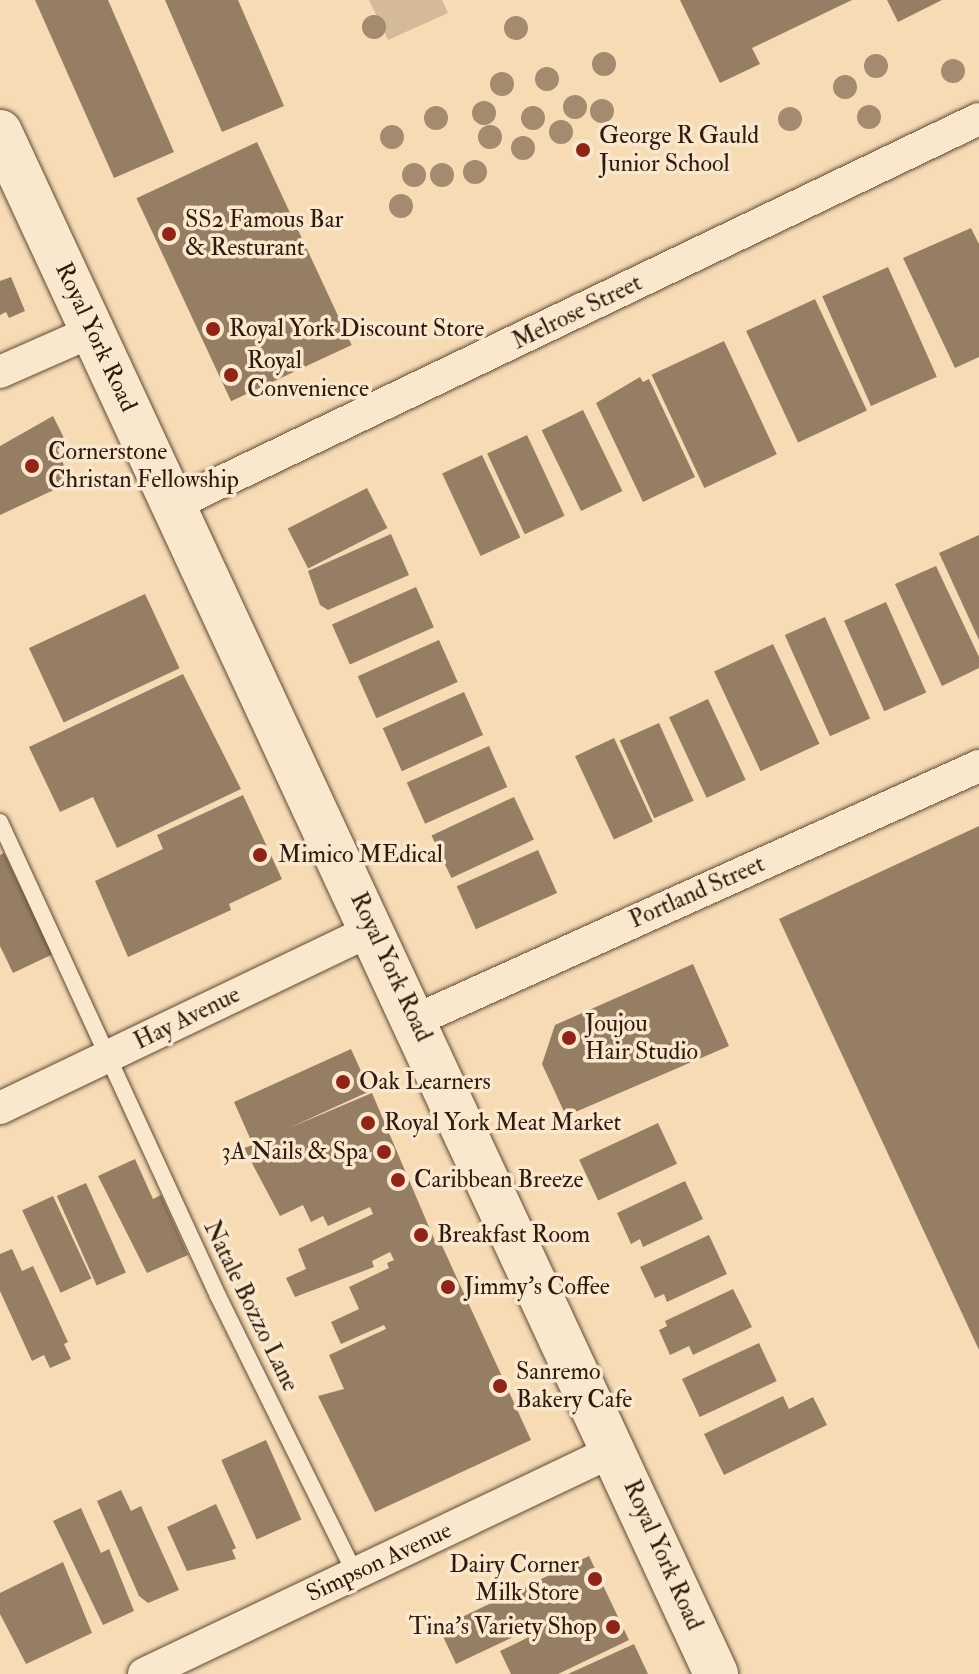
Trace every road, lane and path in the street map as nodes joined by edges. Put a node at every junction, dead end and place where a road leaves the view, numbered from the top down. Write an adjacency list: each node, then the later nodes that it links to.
1 (979, 119): 5 (street, Melrose Street)
2 (0, 132): 3 (main road, Royal York Road)
3 (93, 331): 4 (street); 5 (main road, Royal York Road)
4 (0, 372)
5 (175, 504): 8 (main road, Royal York Road)
6 (979, 766): 9 (street, Portland Street)
7 (0, 822): 10 (lane, Natale Bozzo Lane)
8 (373, 929): 9 (main road, Royal York Road); 10 (street, Hay Avenue)
9 (416, 1020): 12 (main road, Royal York Road)
10 (106, 1057): 11 (street, Hay Avenue); 13 (lane, Natale Bozzo Lane)
11 (0, 1108)
12 (615, 1450): 13 (street, Simpson Avenue); 15 (main road, Royal York Road)
13 (355, 1573): 14 (street, Simpson Avenue)
14 (144, 1674)
15 (716, 1674)

